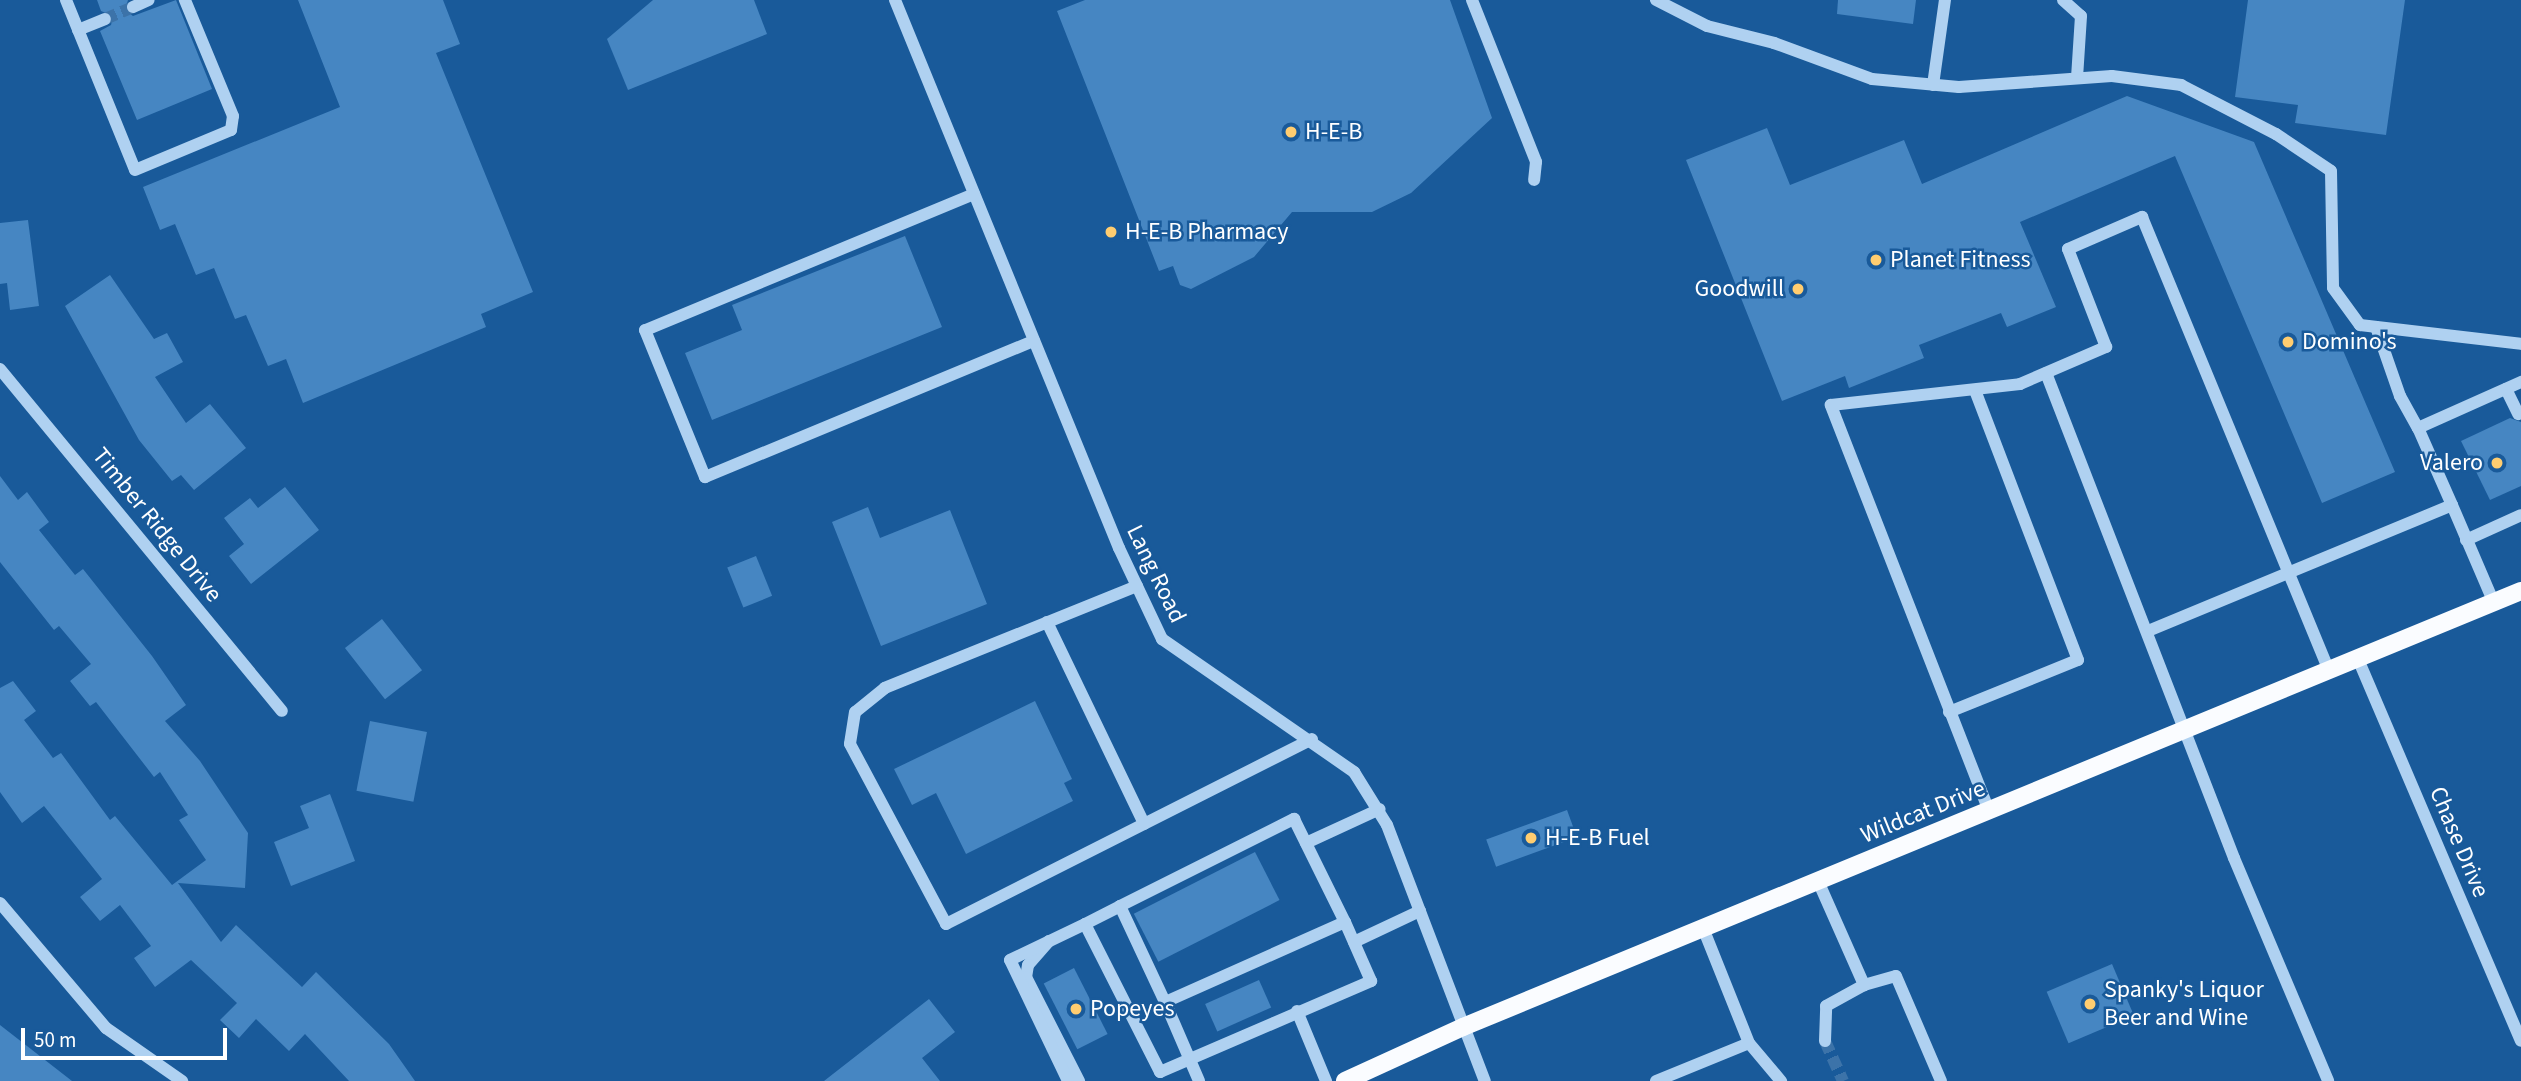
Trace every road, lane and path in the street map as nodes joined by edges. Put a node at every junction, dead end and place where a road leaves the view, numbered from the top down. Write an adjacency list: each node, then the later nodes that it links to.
1 (66, 0): 11 (street)
2 (149, 0): 9 (street)
3 (185, 0): 11 (street)
4 (895, 0): 15 (street, Lang Road)
5 (1472, 0): 14 (street)
6 (1656, 0): 13 (street)
7 (1945, 0): 13 (street)
8 (2063, 0): 12 (street)
9 (133, 7)
10 (105, 19): 11 (street)
11 (78, 30)
12 (2077, 78): 13 (street); 16 (street)
13 (1933, 85)
14 (1534, 180)
15 (974, 194): 17 (street, Lang Road); 17 (street)
16 (2376, 327): 18 (street); 25 (street)
17 (1034, 341): 30 (street, Lang Road)
18 (2521, 344)
19 (0, 369): 37 (street, Timber Ridge Drive)
20 (2046, 373): 23 (street); 29 (street); 34 (street)
21 (2521, 382): 22 (street)
22 (2506, 389): 24 (street); 25 (street)
23 (1975, 390): 38 (street); 38 (street)
24 (2518, 414)
25 (2418, 428): 26 (street)
26 (2452, 505): 28 (street); 29 (street)
27 (2521, 515): 28 (street)
28 (2466, 540): 32 (street)
29 (2290, 574): 34 (street); 36 (street)
30 (1137, 586): 33 (street); 40 (street, Lang Road)
31 (2521, 591): 32 (main road, Wildcat Drive)
32 (2494, 603): 35 (main road, Wildcat Drive)
33 (1047, 622): 43 (street); 43 (street)
34 (2148, 631): 39 (street)
35 (2358, 659): 36 (main road, Wildcat Drive); 59 (street, Chase Drive)
36 (2329, 671): 39 (main road, Wildcat Drive)
37 (282, 710)
38 (1949, 712): 42 (street)
39 (2183, 731): 42 (main road, Wildcat Drive); 72 (street)
40 (1312, 739): 41 (street, Lang Road); 43 (street)
41 (1380, 809): 44 (street); 48 (street, Lang Road)
42 (1989, 811): 45 (main road, Wildcat Drive)
43 (1144, 824)
44 (1306, 843): 47 (street); 49 (street)
45 (1818, 881): 51 (main road, Wildcat Drive); 54 (street)
46 (0, 903): 62 (street)
47 (1120, 906): 50 (street); 55 (street)
48 (1420, 911): 53 (street); 57 (street, Lang Road)
49 (1345, 922): 53 (street); 55 (street)
50 (1085, 924): 52 (street); 61 (street)
51 (1703, 929): 57 (main road, Wildcat Drive); 60 (street)
52 (1049, 941): 63 (street); 64 (street)
53 (1354, 942): 56 (street)
54 (1864, 985): 58 (street); 71 (street)
55 (1166, 1002): 61 (street)
56 (1297, 1010): 61 (street); 66 (street)
57 (1463, 1027): 67 (main road, Wildcat Drive); 68 (street, Lang Road)
58 (1825, 1041)
59 (2521, 1041)
60 (1749, 1043): 69 (street); 70 (street)
61 (1189, 1059): 65 (street)
62 (182, 1081)
63 (1068, 1081)
64 (1079, 1081)
65 (1199, 1081)
66 (1326, 1081)
67 (1345, 1081)
68 (1485, 1081)
69 (1656, 1081)
70 (1781, 1081)
71 (1941, 1081)
72 (2328, 1081)

